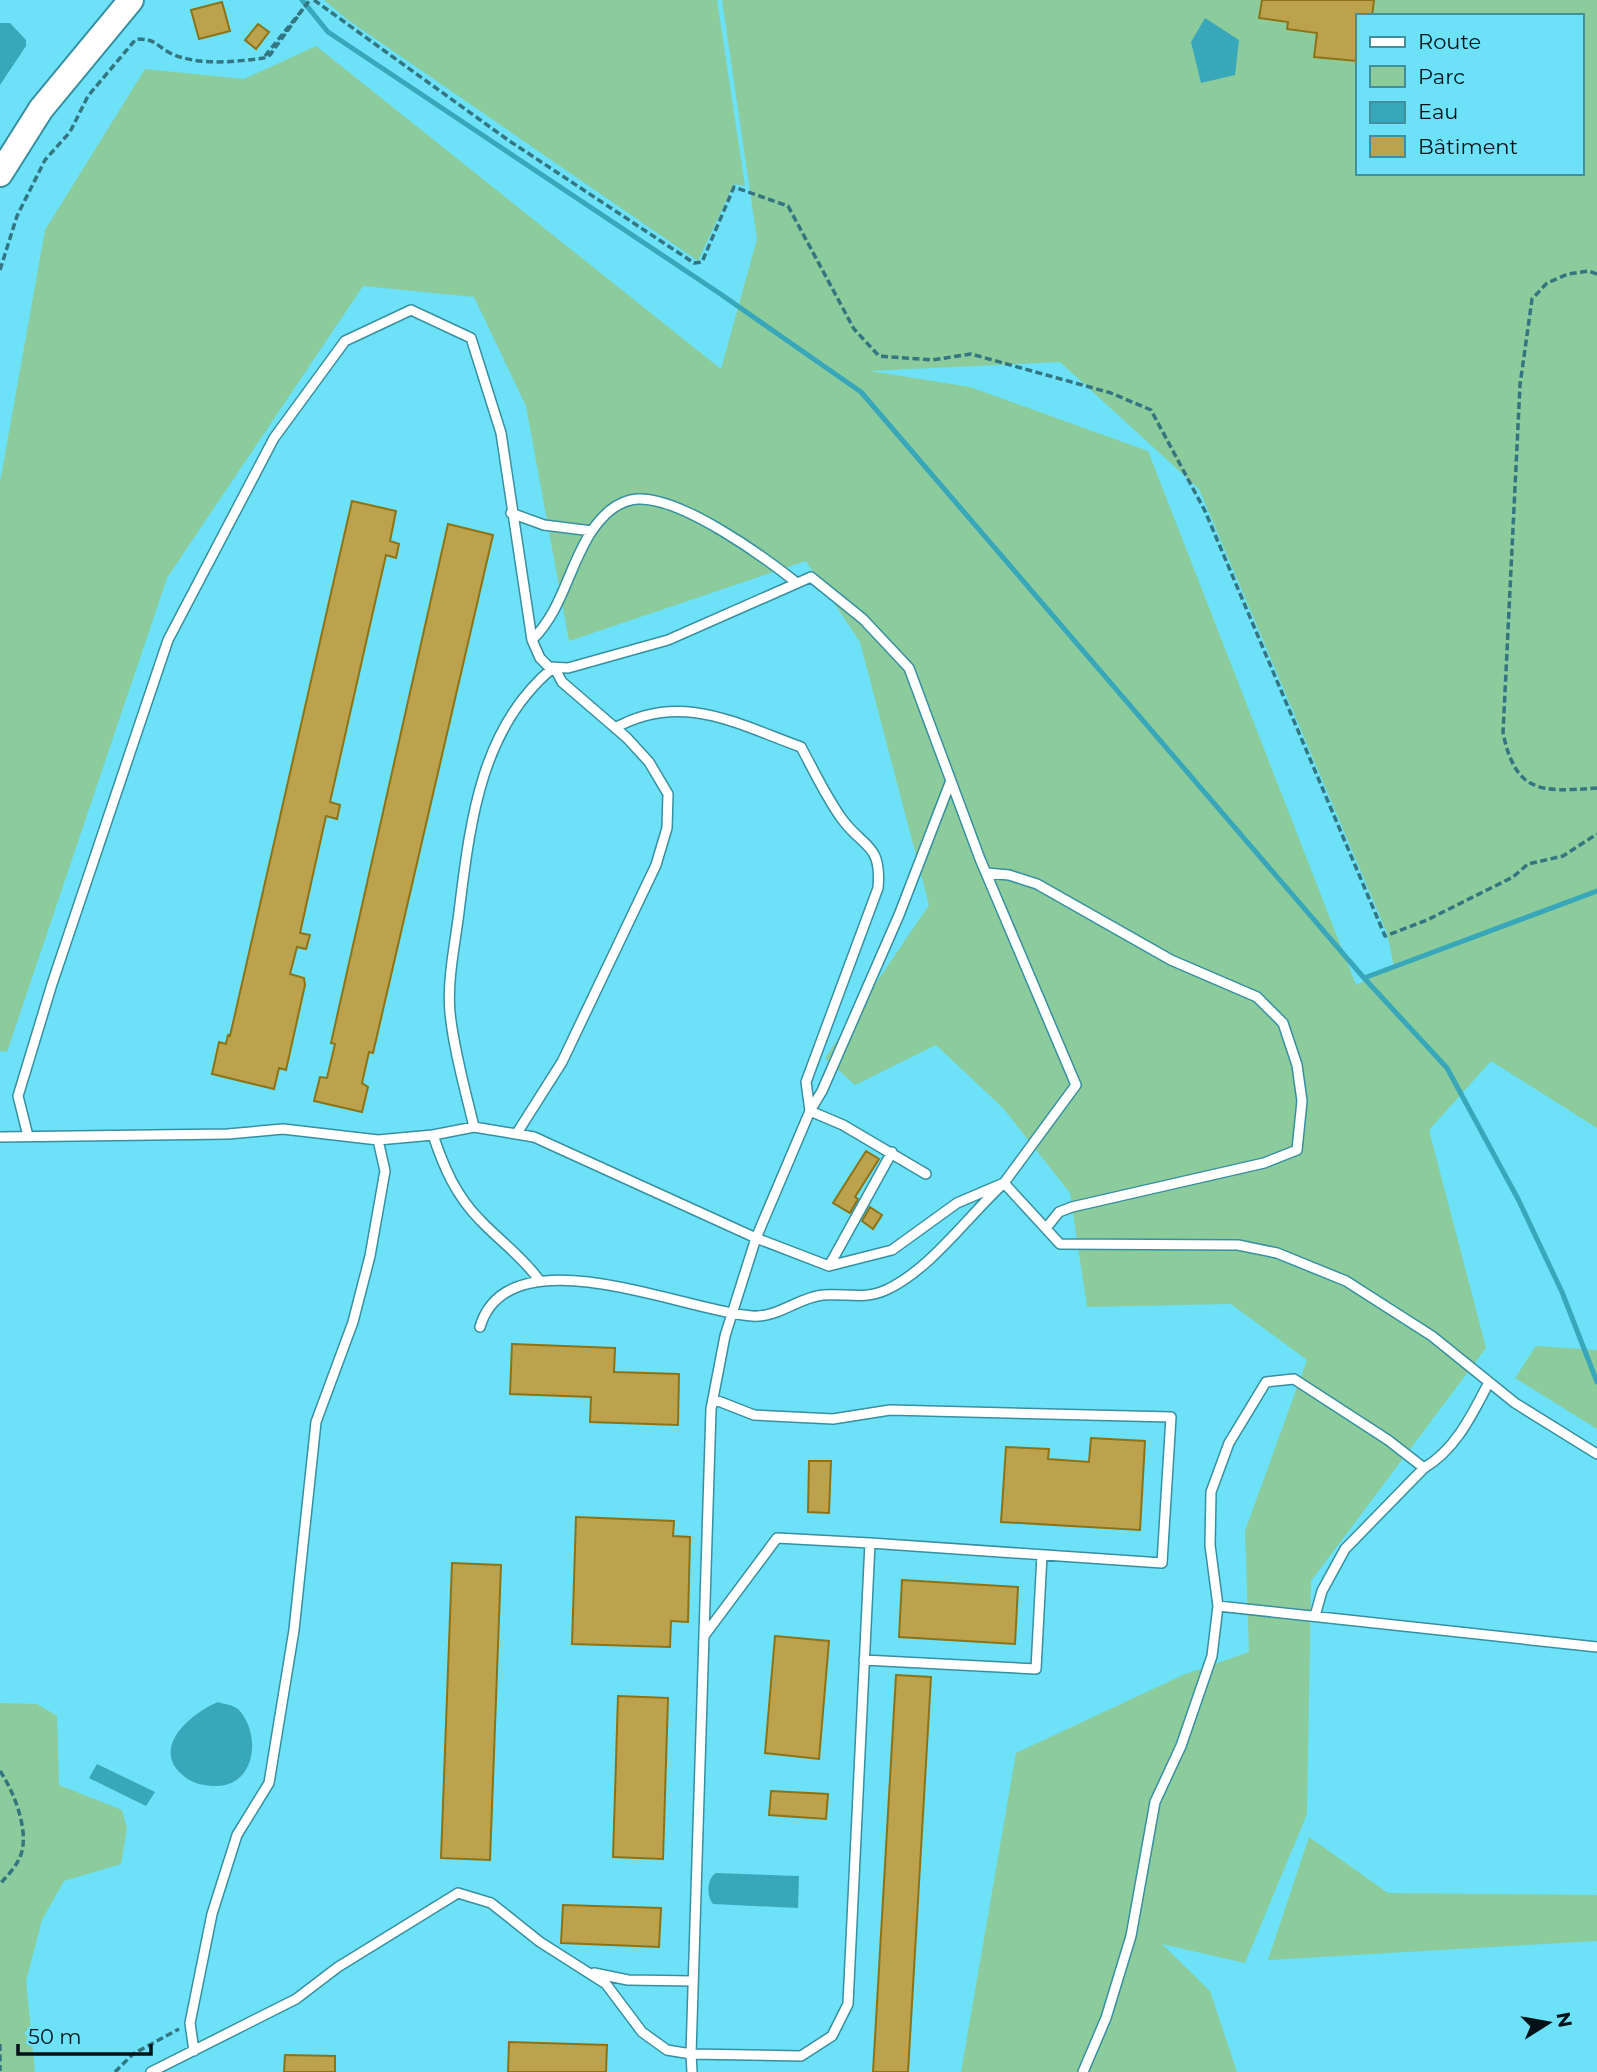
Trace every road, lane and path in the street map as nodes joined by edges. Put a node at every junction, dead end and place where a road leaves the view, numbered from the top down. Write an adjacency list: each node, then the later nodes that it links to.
1 (131, 0): 3 (street)
2 (312, 0): 4 (path); 14 (path)
3 (0, 174)
4 (0, 270)
5 (1597, 274): 13 (path)
6 (511, 513): 7 (lane); 9 (lane); 20 (lane)
7 (592, 531): 8 (lane); 9 (lane)
8 (797, 583): 10 (lane); 12 (lane)
9 (532, 640): 10 (lane)
10 (554, 667): 11 (lane); 17 (lane)
11 (615, 728): 16 (lane); 18 (lane)
12 (950, 783): 15 (lane); 16 (lane)
13 (1597, 788)
14 (1597, 834)
15 (986, 873): 25 (lane); 26 (lane)
16 (810, 1111): 23 (lane); 27 (lane)
17 (474, 1127): 18 (lane); 19 (lane)
18 (517, 1133): 27 (lane)
19 (433, 1135): 22 (lane); 29 (lane)
20 (28, 1136): 21 (lane); 22 (lane)
21 (0, 1137)
22 (378, 1140): 47 (lane)
23 (892, 1152): 24 (lane); 28 (lane)
24 (926, 1174)
25 (1004, 1183): 26 (lane); 28 (lane); 30 (lane)
26 (1046, 1227): 32 (lane)
27 (756, 1238): 28 (lane); 30 (lane)
28 (829, 1266)
29 (539, 1280): 30 (lane); 31 (lane)
30 (732, 1311): 33 (lane)
31 (480, 1327)
32 (1488, 1384): 34 (lane); 35 (lane)
33 (713, 1399): 37 (lane); 40 (lane)
34 (1597, 1454)
35 (1424, 1468): 38 (lane); 39 (lane)
36 (870, 1543): 37 (lane); 40 (lane); 42 (lane)
37 (1042, 1555): 42 (lane)
38 (1218, 1606): 39 (lane); 55 (lane)
39 (1315, 1616): 41 (lane)
40 (704, 1636): 46 (lane)
41 (1597, 1647)
42 (864, 1660): 50 (lane)
43 (0, 1771): 44 (path)
44 (0, 1884)
45 (582, 1969): 46 (lane); 49 (lane); 50 (lane)
46 (693, 1982): 50 (lane)
47 (190, 2023): 49 (lane); 52 (path)
48 (0, 2044): 51 (path)
49 (194, 2051): 53 (lane)
50 (691, 2054): 54 (lane)
51 (0, 2071)
52 (116, 2072)
53 (151, 2072)
54 (692, 2072)
55 (1083, 2072)

